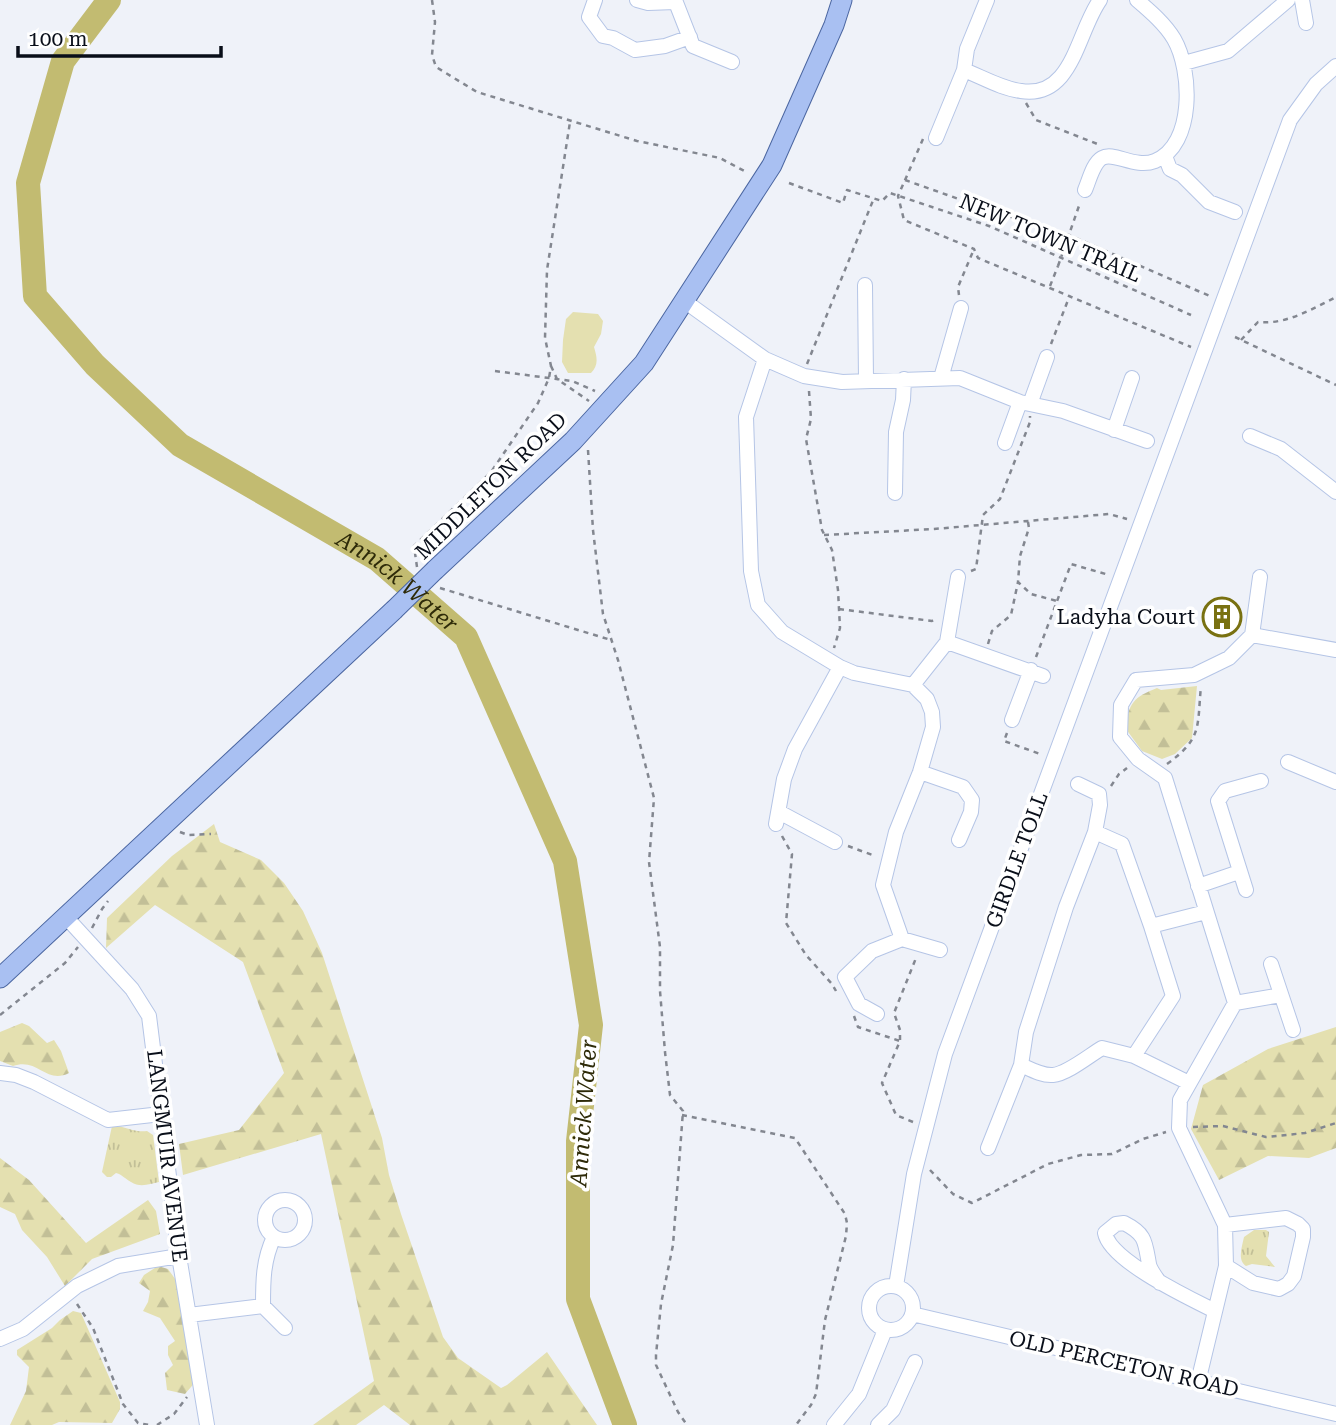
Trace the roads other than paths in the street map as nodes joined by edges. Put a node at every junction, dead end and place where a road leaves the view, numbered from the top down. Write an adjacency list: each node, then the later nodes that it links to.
1 (595, 0): 11 (street)
2 (637, 0): 9 (street)
3 (842, 0): 21 (main road, MIDDLETON ROAD)
4 (987, 0): 15 (street)
5 (1100, 0): 15 (street)
6 (1137, 0): 13 (street)
7 (1288, 0): 13 (street)
8 (1302, 0): 10 (street)
9 (675, 1): 11 (street)
10 (1306, 23)
11 (690, 37): 12 (street)
12 (733, 62)
13 (1184, 63): 17 (street)
14 (1336, 66): 77 (street, GIRDLE TOLL)
15 (964, 70): 16 (street)
16 (930, 136)
17 (1165, 156): 18 (street); 19 (street)
18 (1084, 190)
19 (1235, 212)
20 (865, 285): 28 (street)
21 (683, 300): 24 (street); 56 (main road, MIDDLETON ROAD, bridge)
22 (961, 308): 25 (street)
23 (1046, 357): 29 (street)
24 (765, 359): 28 (street); 41 (street)
25 (941, 378): 26 (street); 29 (street)
26 (904, 379): 28 (street); 35 (street)
27 (1132, 379): 30 (street)
28 (866, 380)
29 (1025, 403): 30 (street); 33 (street)
30 (1114, 430): 32 (street)
31 (1250, 436): 34 (street)
32 (1147, 441)
33 (1005, 443)
34 (1336, 492)
35 (895, 494)
36 (958, 577): 39 (street)
37 (1260, 577): 38 (street)
38 (1252, 635): 40 (street); 53 (street)
39 (947, 642): 42 (street); 43 (street)
40 (1336, 650)
41 (835, 664): 42 (street); 51 (street)
42 (913, 685): 45 (street)
43 (1012, 720)
44 (1288, 762): 47 (street)
45 (920, 772): 50 (street); 58 (street)
46 (1261, 781): 52 (street)
47 (1336, 782)
48 (1078, 784): 49 (street)
49 (1095, 832): 57 (street); 67 (street)
50 (959, 840)
51 (835, 842)
52 (1239, 872): 53 (street); 54 (street)
53 (1198, 886): 55 (street)
54 (1245, 890)
55 (1206, 912): 57 (street); 63 (street)
56 (65, 916): 61 (main road, MIDDLETON ROAD); 70 (street, LANGMUIR AVENUE)
57 (1151, 926): 66 (street)
58 (902, 939): 59 (street); 64 (street)
59 (940, 950)
60 (1271, 964): 62 (street)
61 (0, 978)
62 (1281, 995): 63 (street); 65 (street)
63 (1234, 1003): 69 (street)
64 (877, 1014)
65 (1293, 1030)
66 (1134, 1056): 67 (street); 69 (street)
67 (1021, 1065): 71 (street)
68 (0, 1073): 70 (street)
69 (1189, 1083): 72 (street)
70 (161, 1114): 74 (street, LANGMUIR AVENUE)
71 (988, 1148)
72 (1225, 1225): 75 (street); 75 (street)
73 (274, 1237): 78 (street)
74 (179, 1256): 81 (street, LANGMUIR AVENUE); 84 (street)
75 (1226, 1266): 79 (street)
76 (1160, 1283): 79 (street)
77 (896, 1286): 80 (street); 83 (street)
78 (263, 1306): 81 (street); 82 (street)
79 (1215, 1311): 86 (street)
80 (912, 1314): 83 (street); 86 (street, OLD PERCETON ROAD)
81 (189, 1315): 89 (street, LANGMUIR AVENUE)
82 (285, 1328)
83 (885, 1330): 88 (street)
84 (0, 1339)
85 (915, 1363): 90 (street)
86 (1198, 1382): 87 (street, OLD PERCETON ROAD)
87 (1336, 1414)
88 (839, 1423)
89 (207, 1425)
90 (878, 1425)

